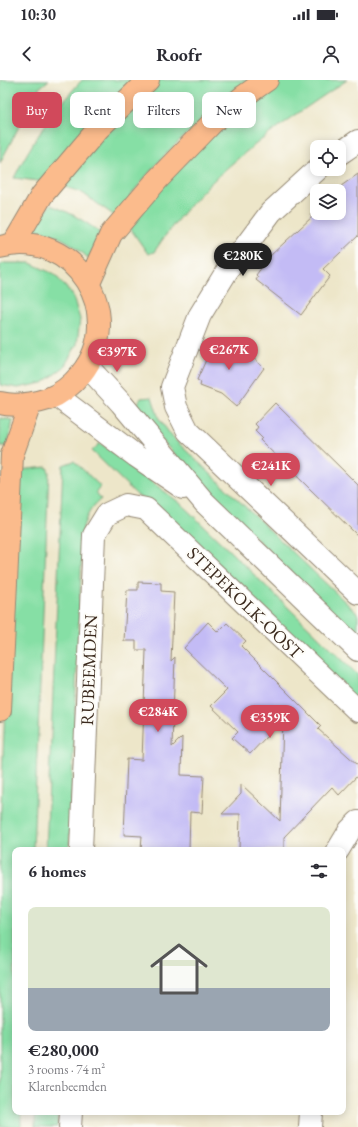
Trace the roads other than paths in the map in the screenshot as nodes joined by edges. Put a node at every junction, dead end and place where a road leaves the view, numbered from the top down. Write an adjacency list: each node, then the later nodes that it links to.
1 (148, 80): 6 (main road)
2 (267, 80): 7 (main road)
3 (358, 141): 4 (street)
4 (346, 149)
5 (310, 176): 14 (street)
6 (7, 245): 7 (main road)
7 (89, 283): 8 (main road)
8 (87, 366): 9 (main road); 12 (street)
9 (57, 396): 11 (main road); 12 (street)
10 (0, 403): 11 (main road)
11 (30, 404): 16 (main road)
12 (204, 502): 15 (street)
13 (126, 505): 17 (street, STEPEKOLK-OOST); 19 (street, RUBEEMDEN)
14 (358, 593)
15 (358, 650)
16 (0, 710)
17 (358, 711)
18 (358, 822): 20 (street)
19 (81, 847)
20 (340, 847)
21 (70, 1115): 23 (street)
22 (311, 1115): 24 (street)
23 (70, 1127)
24 (310, 1127)

